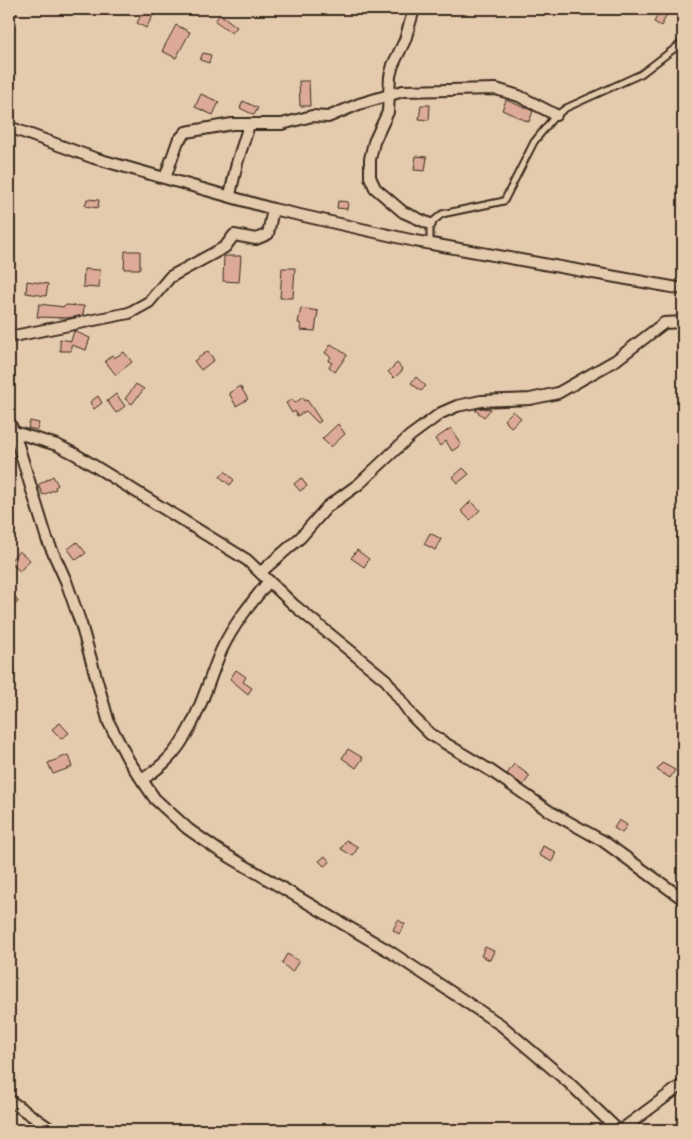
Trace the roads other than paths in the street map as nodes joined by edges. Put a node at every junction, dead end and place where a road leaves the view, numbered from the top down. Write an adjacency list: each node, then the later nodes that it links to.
1 (12, 9): 3 (street)
2 (414, 9): 5 (street)
3 (9, 13)
4 (683, 42): 6 (lane)
5 (390, 95): 6 (street); 7 (street); 12 (street)
6 (556, 115): 12 (lane)
7 (249, 124): 9 (street); 10 (street)
8 (9, 127): 9 (street)
9 (165, 178): 10 (street)
10 (230, 195): 11 (street)
11 (273, 209): 13 (street); 16 (street)
12 (430, 224): 13 (lane)
13 (430, 243): 14 (street)
14 (683, 288)
15 (683, 322): 19 (street)
16 (9, 336)
17 (9, 422): 18 (street)
18 (14, 432): 19 (street); 21 (street)
19 (261, 572): 20 (street)
20 (269, 581): 21 (street); 22 (street)
21 (142, 780): 26 (street)
22 (683, 899)
23 (683, 1084): 26 (street)
24 (9, 1100): 25 (street)
25 (52, 1130)
26 (620, 1130)

